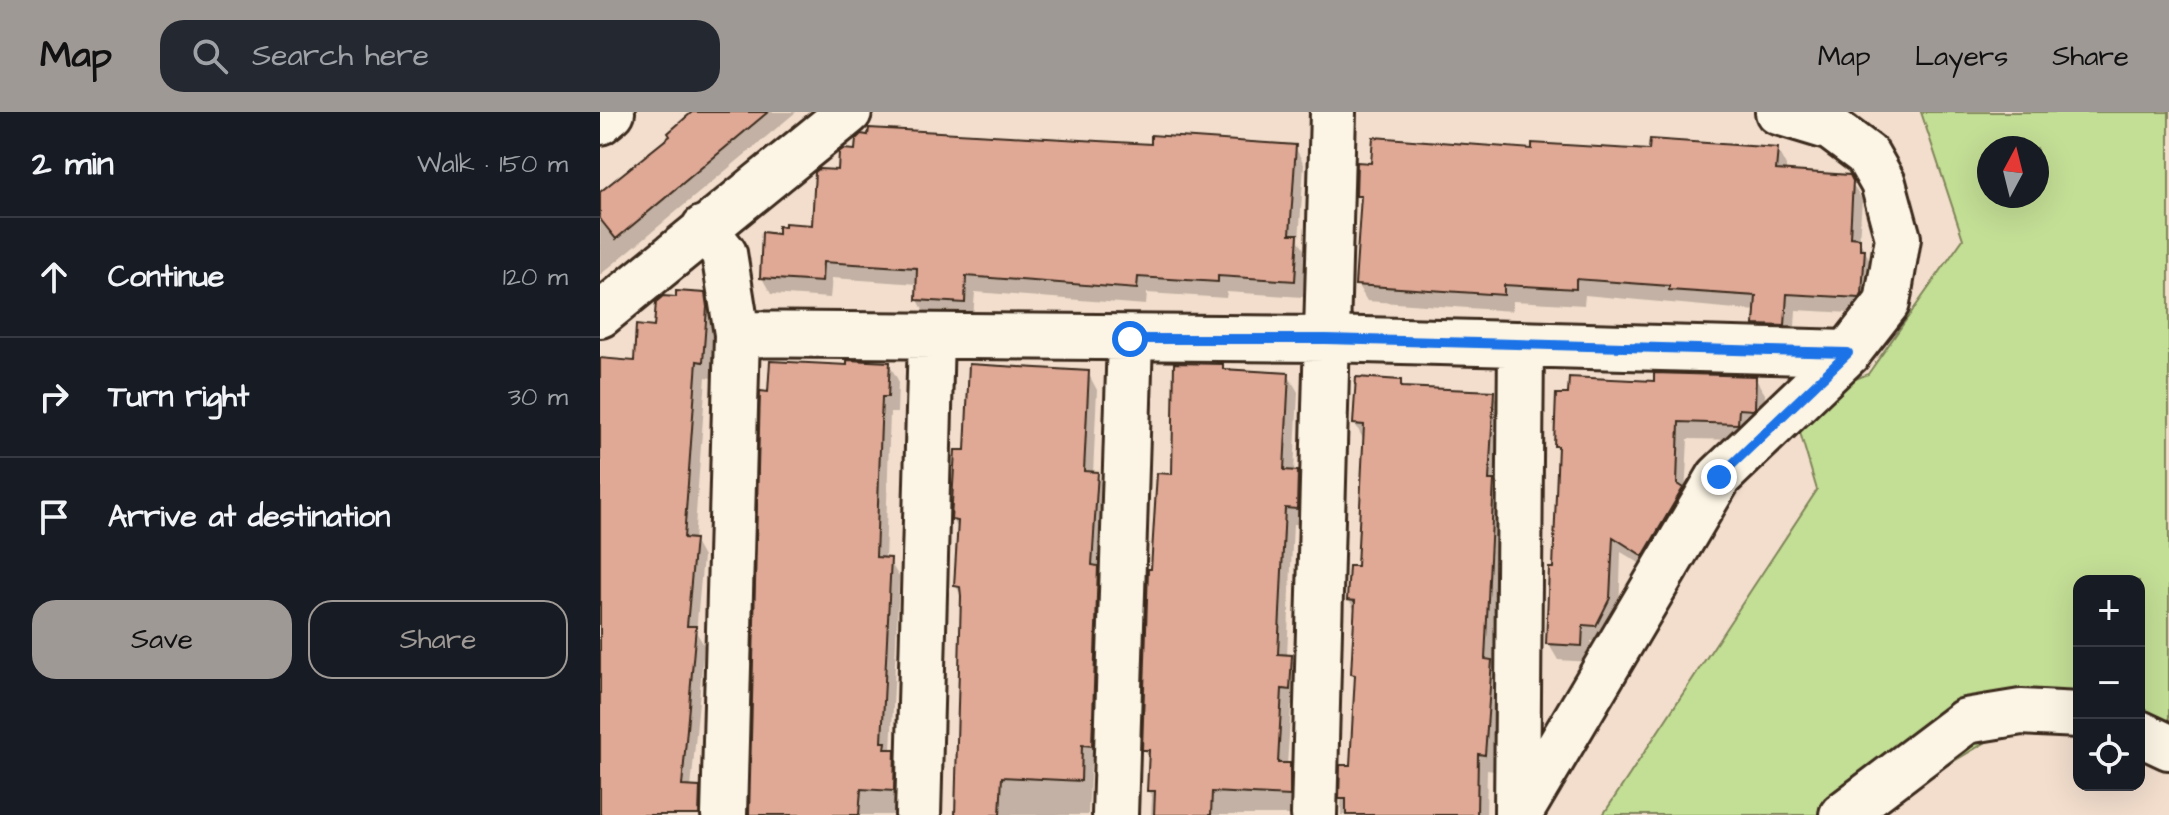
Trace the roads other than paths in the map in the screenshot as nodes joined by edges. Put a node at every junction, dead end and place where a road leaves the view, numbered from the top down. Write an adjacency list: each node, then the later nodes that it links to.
1 (612, 112): 5 (street)
2 (849, 112): 6 (street)
3 (1333, 112): 11 (street)
4 (1778, 112): 13 (street)
5 (600, 122)
6 (704, 228): 7 (street); 8 (street)
7 (600, 315)
8 (737, 334): 9 (street); 17 (street)
9 (931, 336): 10 (street); 18 (street)
10 (1130, 339): 11 (street); 19 (street)
11 (1326, 339): 12 (street); 20 (street)
12 (1521, 344): 13 (street); 21 (street)
13 (1848, 353): 21 (street)
14 (2073, 715): 22 (street)
15 (2145, 736): 16 (street)
16 (2169, 747)
17 (724, 815)
18 (918, 815)
19 (1115, 815)
20 (1314, 815)
21 (1518, 815)
22 (1842, 815)

